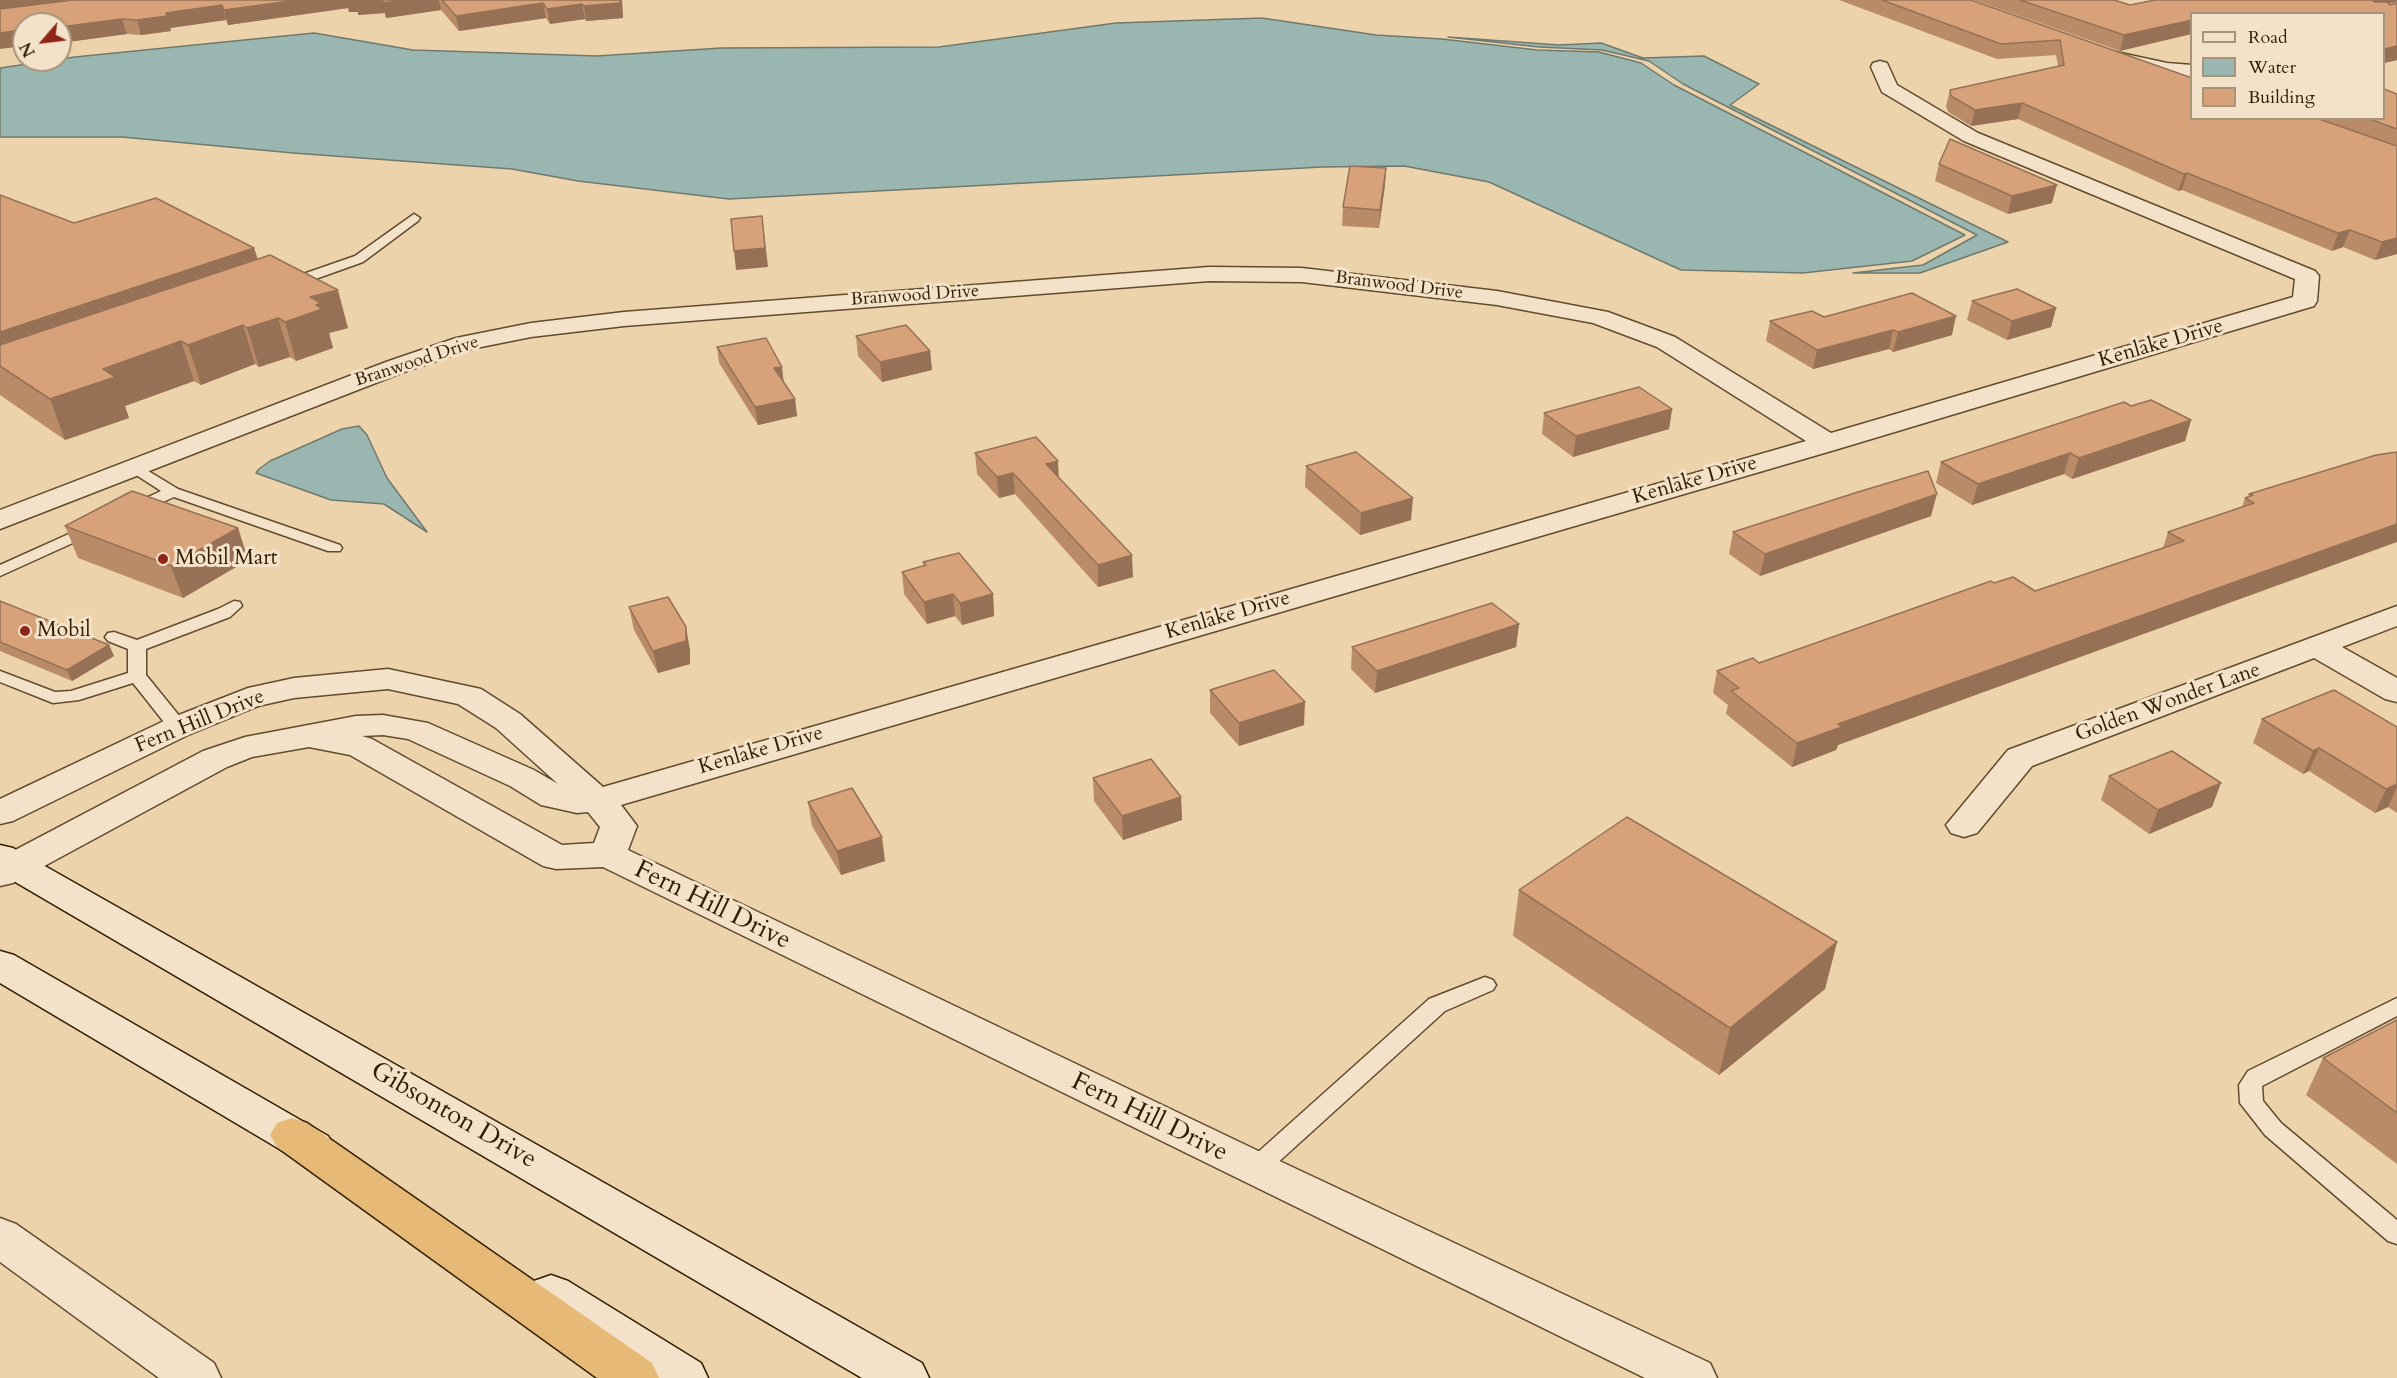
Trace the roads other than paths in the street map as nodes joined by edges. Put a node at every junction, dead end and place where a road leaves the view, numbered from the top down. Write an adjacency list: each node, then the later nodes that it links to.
1 (2104, 54): 3 (street)
2 (1880, 67): 6 (street, Kenlake Drive)
3 (2190, 71)
4 (414, 218): 5 (lane)
5 (270, 290)
6 (1828, 443): 7 (street, Branwood Drive); 22 (street, Kenlake Drive)
7 (135, 468): 8 (lane); 9 (street, Branwood Drive)
8 (173, 492): 10 (lane); 11 (lane)
9 (0, 520)
10 (334, 548)
11 (0, 571)
12 (234, 606): 15 (lane)
13 (2397, 615): 16 (street, Golden Wonder Lane)
14 (114, 637): 15 (lane)
15 (137, 646): 18 (lane)
16 (2319, 647): 19 (street); 24 (street, Golden Wonder Lane)
17 (0, 676): 18 (lane)
18 (137, 676): 20 (lane)
19 (2397, 692)
20 (178, 727): 22 (street, Fern Hill Drive); 23 (street, Fern Hill Drive)
21 (309, 737): 22 (street, Kenlake Drive); 25 (street, Fern Hill Drive); 26 (street, Fern Hill Drive)
22 (597, 800): 25 (street, Fern Hill Drive)
23 (0, 813)
24 (1964, 825)
25 (608, 855): 31 (street, Fern Hill Drive)
26 (5, 866): 37 (street, Gibsonton Drive)
27 (0, 965): 30 (street)
28 (1485, 985): 31 (lane)
29 (2397, 1006): 32 (lane)
30 (292, 1135): 35 (highway); 36 (street)
31 (1254, 1169): 38 (street, Fern Hill Drive)
32 (2397, 1234)
33 (0, 1237): 34 (street)
34 (197, 1378)
35 (635, 1378)
36 (684, 1378)
37 (905, 1378)
38 (1693, 1378)

